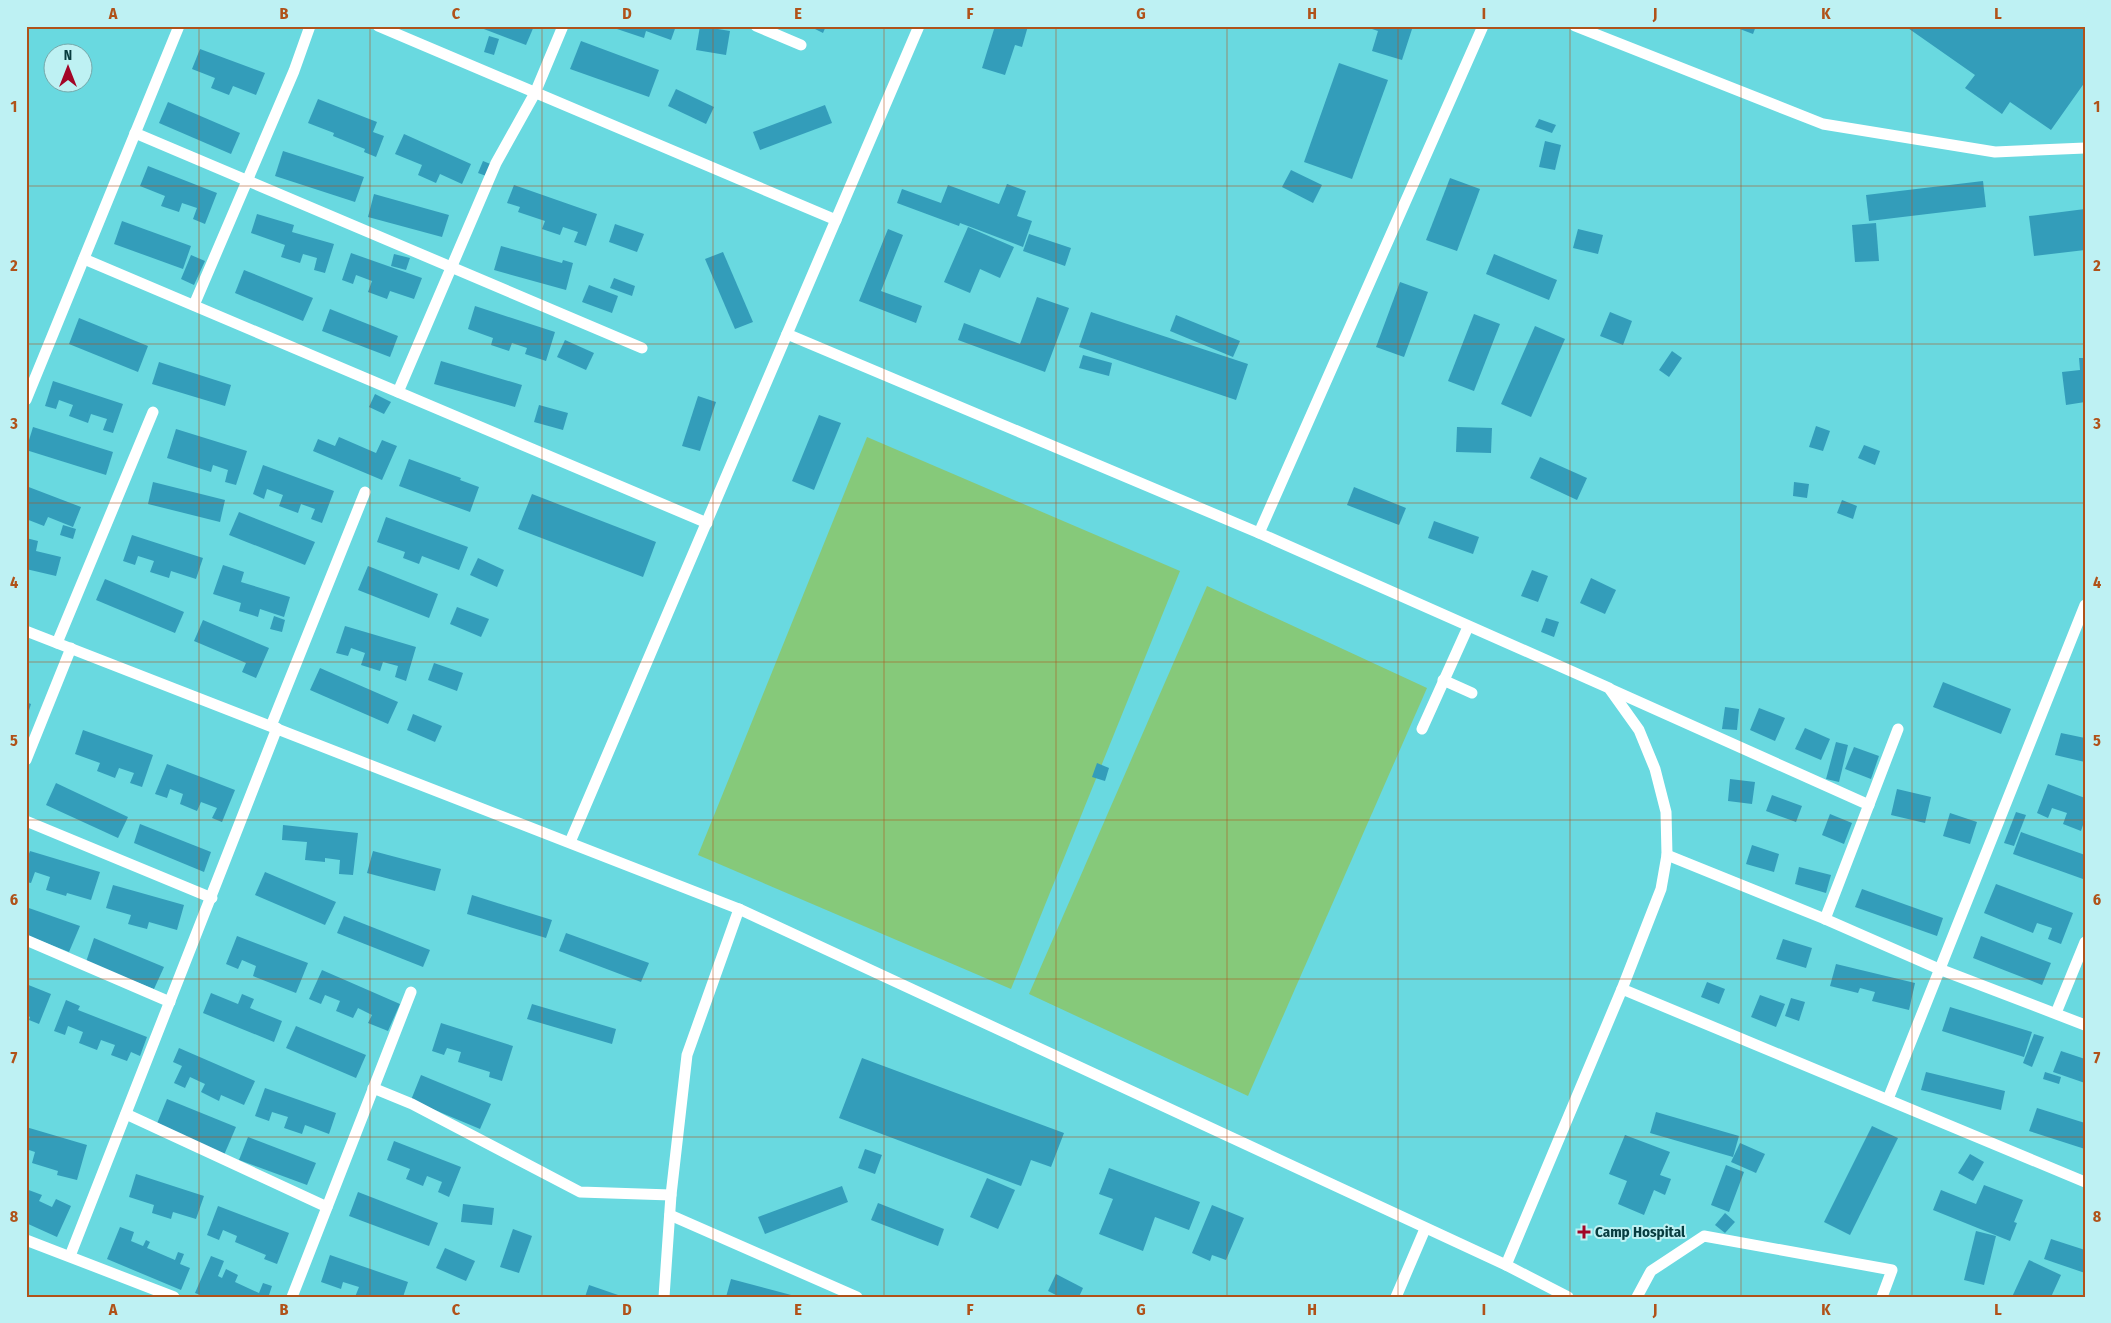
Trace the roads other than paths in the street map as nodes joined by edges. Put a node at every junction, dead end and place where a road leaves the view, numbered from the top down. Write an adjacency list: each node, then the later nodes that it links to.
1 (179, 26): 11 (lane)
2 (310, 26): 13 (lane)
3 (378, 26): 10 (lane)
4 (563, 26): 10 (lane)
5 (756, 26): 9 (lane)
6 (919, 26): 14 (lane)
7 (1483, 26): 25 (lane)
8 (1575, 26): 12 (lane)
9 (801, 45)
10 (535, 92): 14 (lane); 16 (lane)
11 (135, 133): 13 (lane); 15 (lane)
12 (2085, 148)
13 (247, 180): 16 (lane); 17 (lane)
14 (836, 220): 18 (lane)
15 (84, 259): 17 (lane); 21 (lane)
16 (451, 267): 19 (lane); 20 (lane)
17 (194, 305): 20 (lane)
18 (788, 334): 24 (lane); 25 (lane)
19 (642, 348)
20 (398, 392): 24 (lane)
21 (26, 400)
22 (153, 412): 29 (lane)
23 (365, 492): 34 (lane)
24 (707, 523): 40 (lane)
25 (1259, 533): 27 (lane)
26 (2085, 605): 47 (lane)
27 (1468, 627): 31 (lane); 32 (lane)
28 (26, 631): 29 (lane)
29 (57, 643): 30 (lane)
30 (71, 648): 34 (lane); 37 (lane)
31 (1444, 680): 33 (lane); 35 (lane)
32 (1609, 688): 38 (lane); 41 (lane)
33 (1472, 693)
34 (274, 727): 40 (lane); 42 (lane)
35 (1422, 729)
36 (1898, 729): 38 (lane)
37 (26, 760)
38 (1869, 804): 44 (lane)
39 (26, 821): 42 (lane)
40 (570, 842): 43 (lane)
41 (1666, 855): 44 (lane); 48 (lane)
42 (212, 898): 50 (lane)
43 (739, 909): 57 (lane); 60 (lane)
44 (1825, 919): 47 (lane)
45 (26, 940): 50 (lane)
46 (2085, 942): 51 (lane)
47 (1939, 969): 51 (lane); 54 (lane)
48 (1622, 989): 54 (lane); 63 (lane)
49 (411, 992): 53 (lane)
50 (170, 1002): 55 (lane)
51 (2056, 1013): 52 (lane)
52 (2085, 1024)
53 (373, 1088): 57 (lane); 58 (lane)
54 (1888, 1099): 56 (lane)
55 (126, 1114): 58 (lane); 62 (lane)
56 (2085, 1182)
57 (671, 1195): 59 (lane)
58 (326, 1207): 66 (lane)
59 (670, 1215): 64 (lane); 67 (lane)
60 (1425, 1228): 63 (lane); 68 (lane)
61 (26, 1240): 62 (lane)
62 (70, 1256): 65 (lane)
63 (1506, 1265): 69 (lane)
64 (850, 1295)
65 (174, 1297)
66 (292, 1297)
67 (664, 1297)
68 (1396, 1297)
69 (1567, 1297)
70 (1637, 1297): 71 (lane)
71 (1882, 1297)

